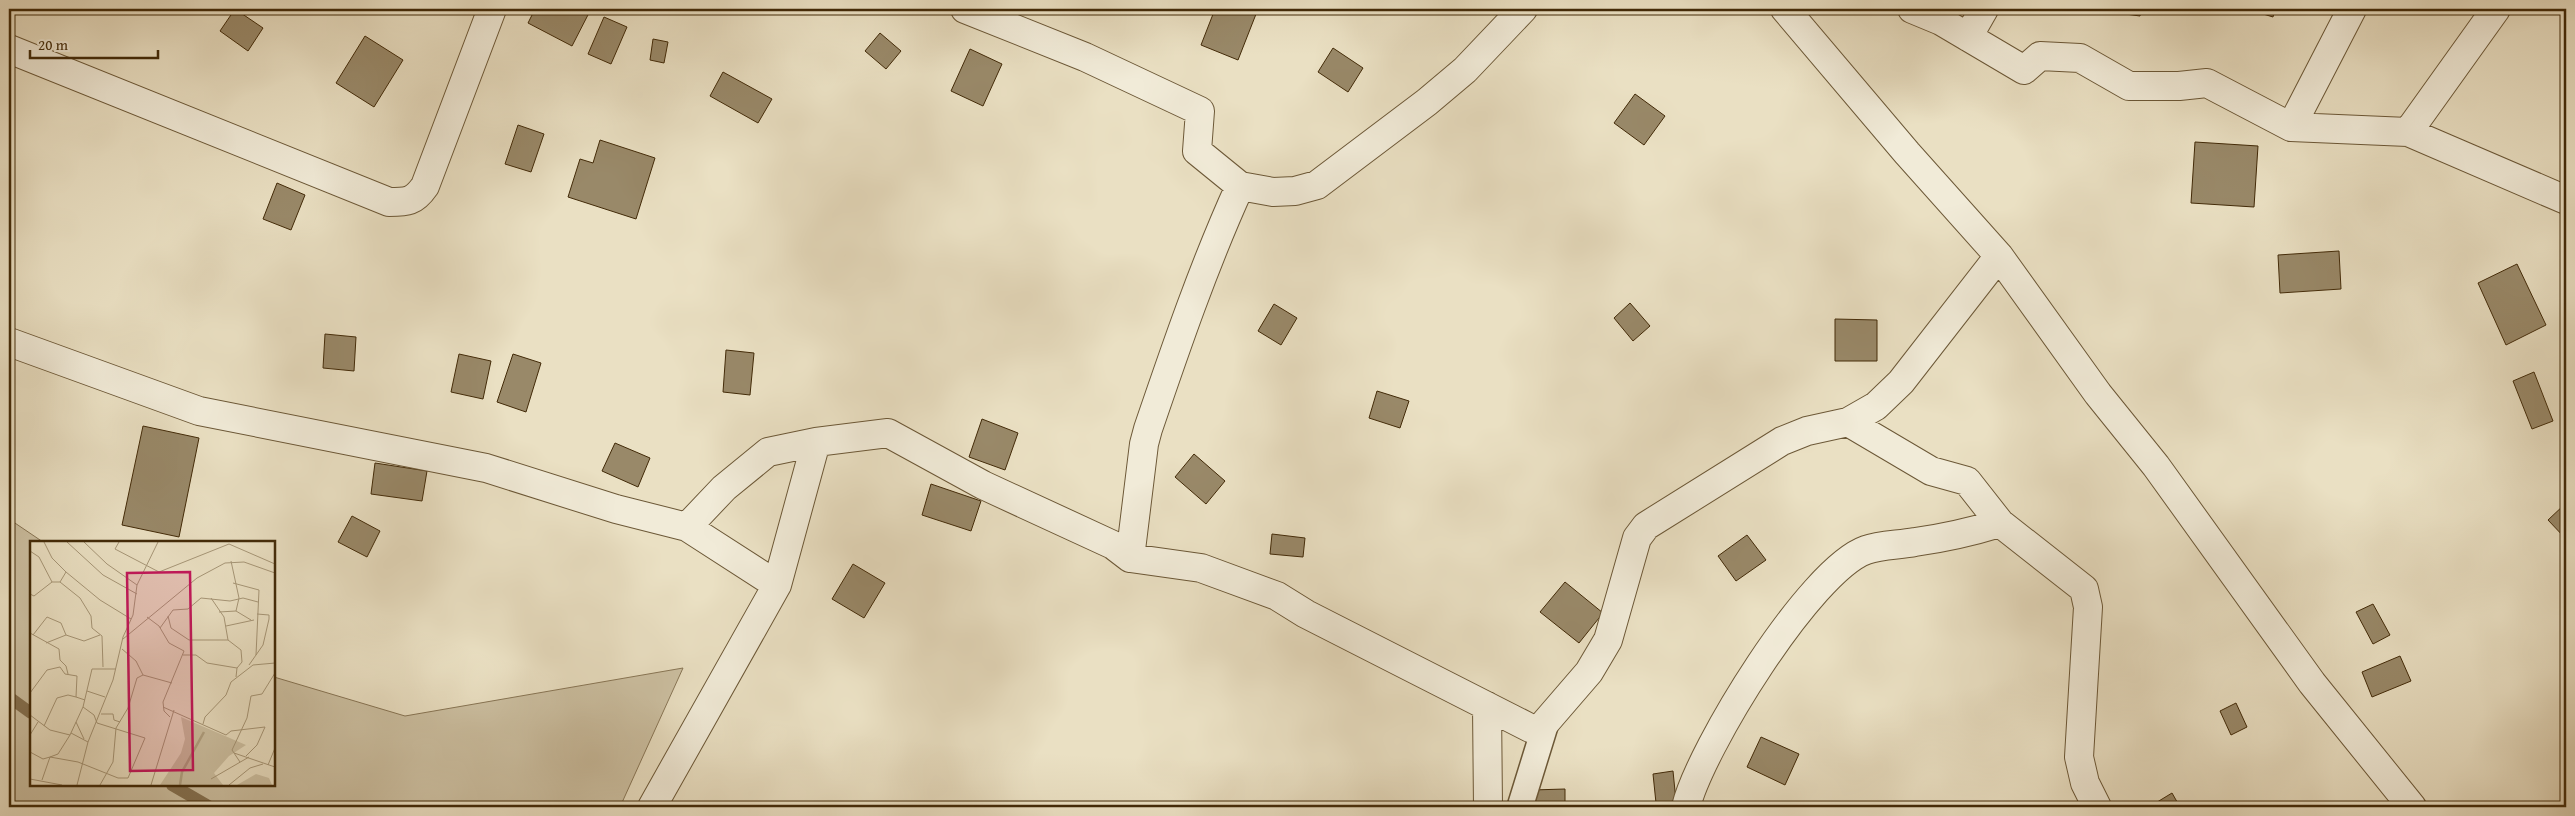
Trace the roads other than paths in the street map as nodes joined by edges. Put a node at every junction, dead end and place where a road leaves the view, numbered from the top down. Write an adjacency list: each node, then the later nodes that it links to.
1 (492, 9): 10 (street)
2 (965, 9): 13 (street)
3 (1523, 9): 13 (street)
4 (1785, 9): 15 (street)
5 (1912, 9): 9 (street)
6 (1984, 9): 9 (street)
7 (2352, 9): 11 (street)
8 (2496, 9): 12 (street)
9 (1968, 37): 11 (street)
10 (9, 49)
11 (2291, 126): 12 (street)
12 (2408, 132): 14 (street)
13 (1240, 186): 21 (street)
14 (2566, 200)
15 (1999, 256): 17 (street); 30 (street)
16 (9, 342): 20 (street)
17 (1848, 422): 19 (street); 24 (street)
18 (816, 442): 20 (street); 21 (street); 22 (street)
19 (2000, 524): 28 (street); 29 (street)
20 (686, 527): 22 (street)
21 (1130, 558): 23 (street)
22 (777, 585): 25 (street)
23 (1487, 706): 24 (street); 26 (street)
24 (1545, 726): 27 (lane)
25 (652, 807)
26 (1488, 807)
27 (1520, 807)
28 (1686, 807)
29 (2097, 807)
30 (2412, 807)

